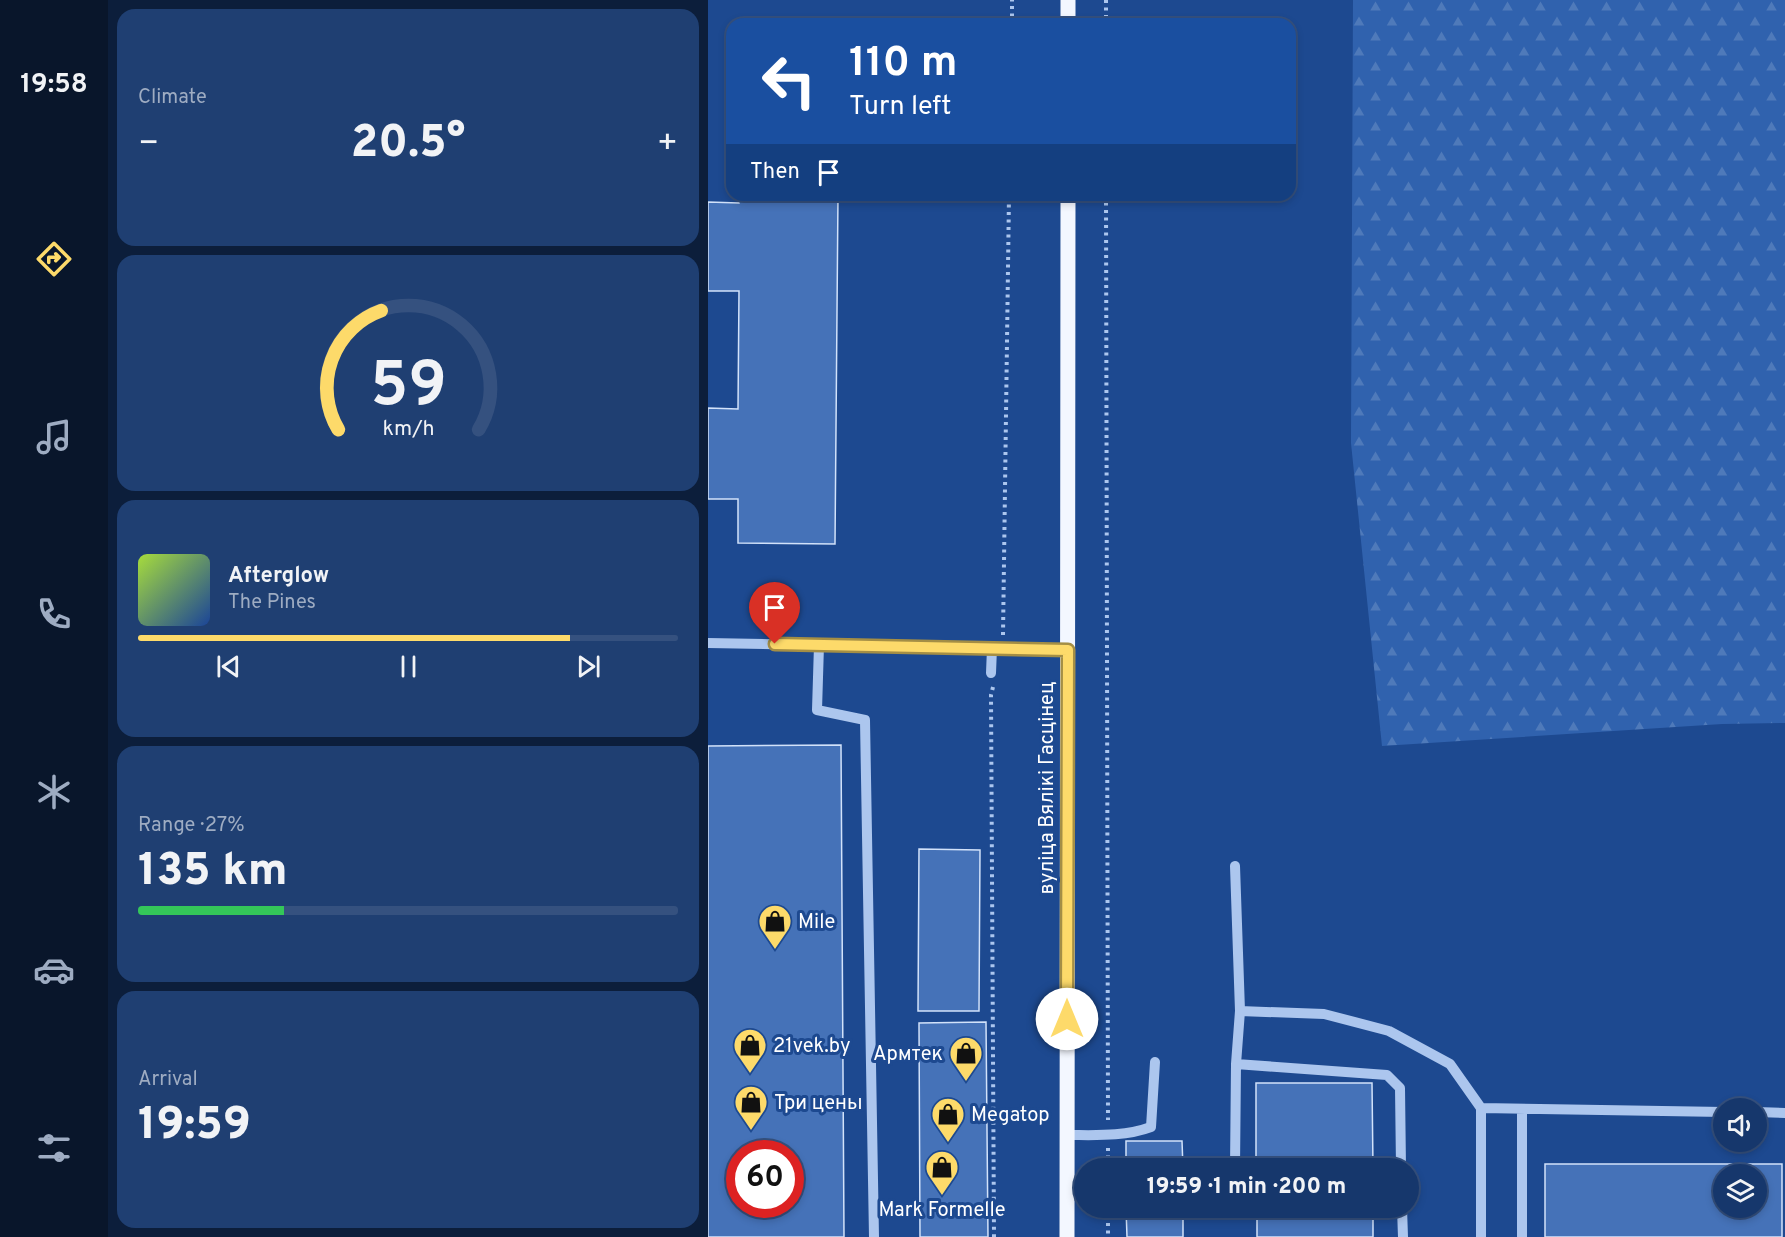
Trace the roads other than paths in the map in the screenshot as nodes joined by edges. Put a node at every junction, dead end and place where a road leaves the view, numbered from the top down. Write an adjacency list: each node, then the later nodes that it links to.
1 (1068, 0): 2 (main road)
2 (1068, 18)
3 (1068, 201): 7 (main road, вуліца Вялікі Гасцінец)
4 (708, 643): 5 (street)
5 (819, 645): 6 (street); 22 (street)
6 (997, 648): 7 (street); 8 (street)
7 (1068, 650): 18 (main road, вуліца Вялікі Гасцінец)
8 (991, 673)
9 (1235, 866): 10 (street)
10 (1240, 1011): 12 (street); 13 (street)
11 (1155, 1062): 18 (street)
12 (1236, 1064): 19 (street); 20 (street)
13 (1481, 1108): 14 (street); 25 (street)
14 (1522, 1109): 15 (street); 26 (street)
15 (1713, 1112)
16 (1767, 1112): 17 (street)
17 (1785, 1113)
18 (1067, 1135): 23 (main road, вуліца Вялікі Гасцінец)
19 (1235, 1158)
20 (1401, 1158)
21 (1402, 1218): 24 (street)
22 (874, 1237)
23 (1067, 1237)
24 (1402, 1237)
25 (1481, 1237)
26 (1522, 1237)

